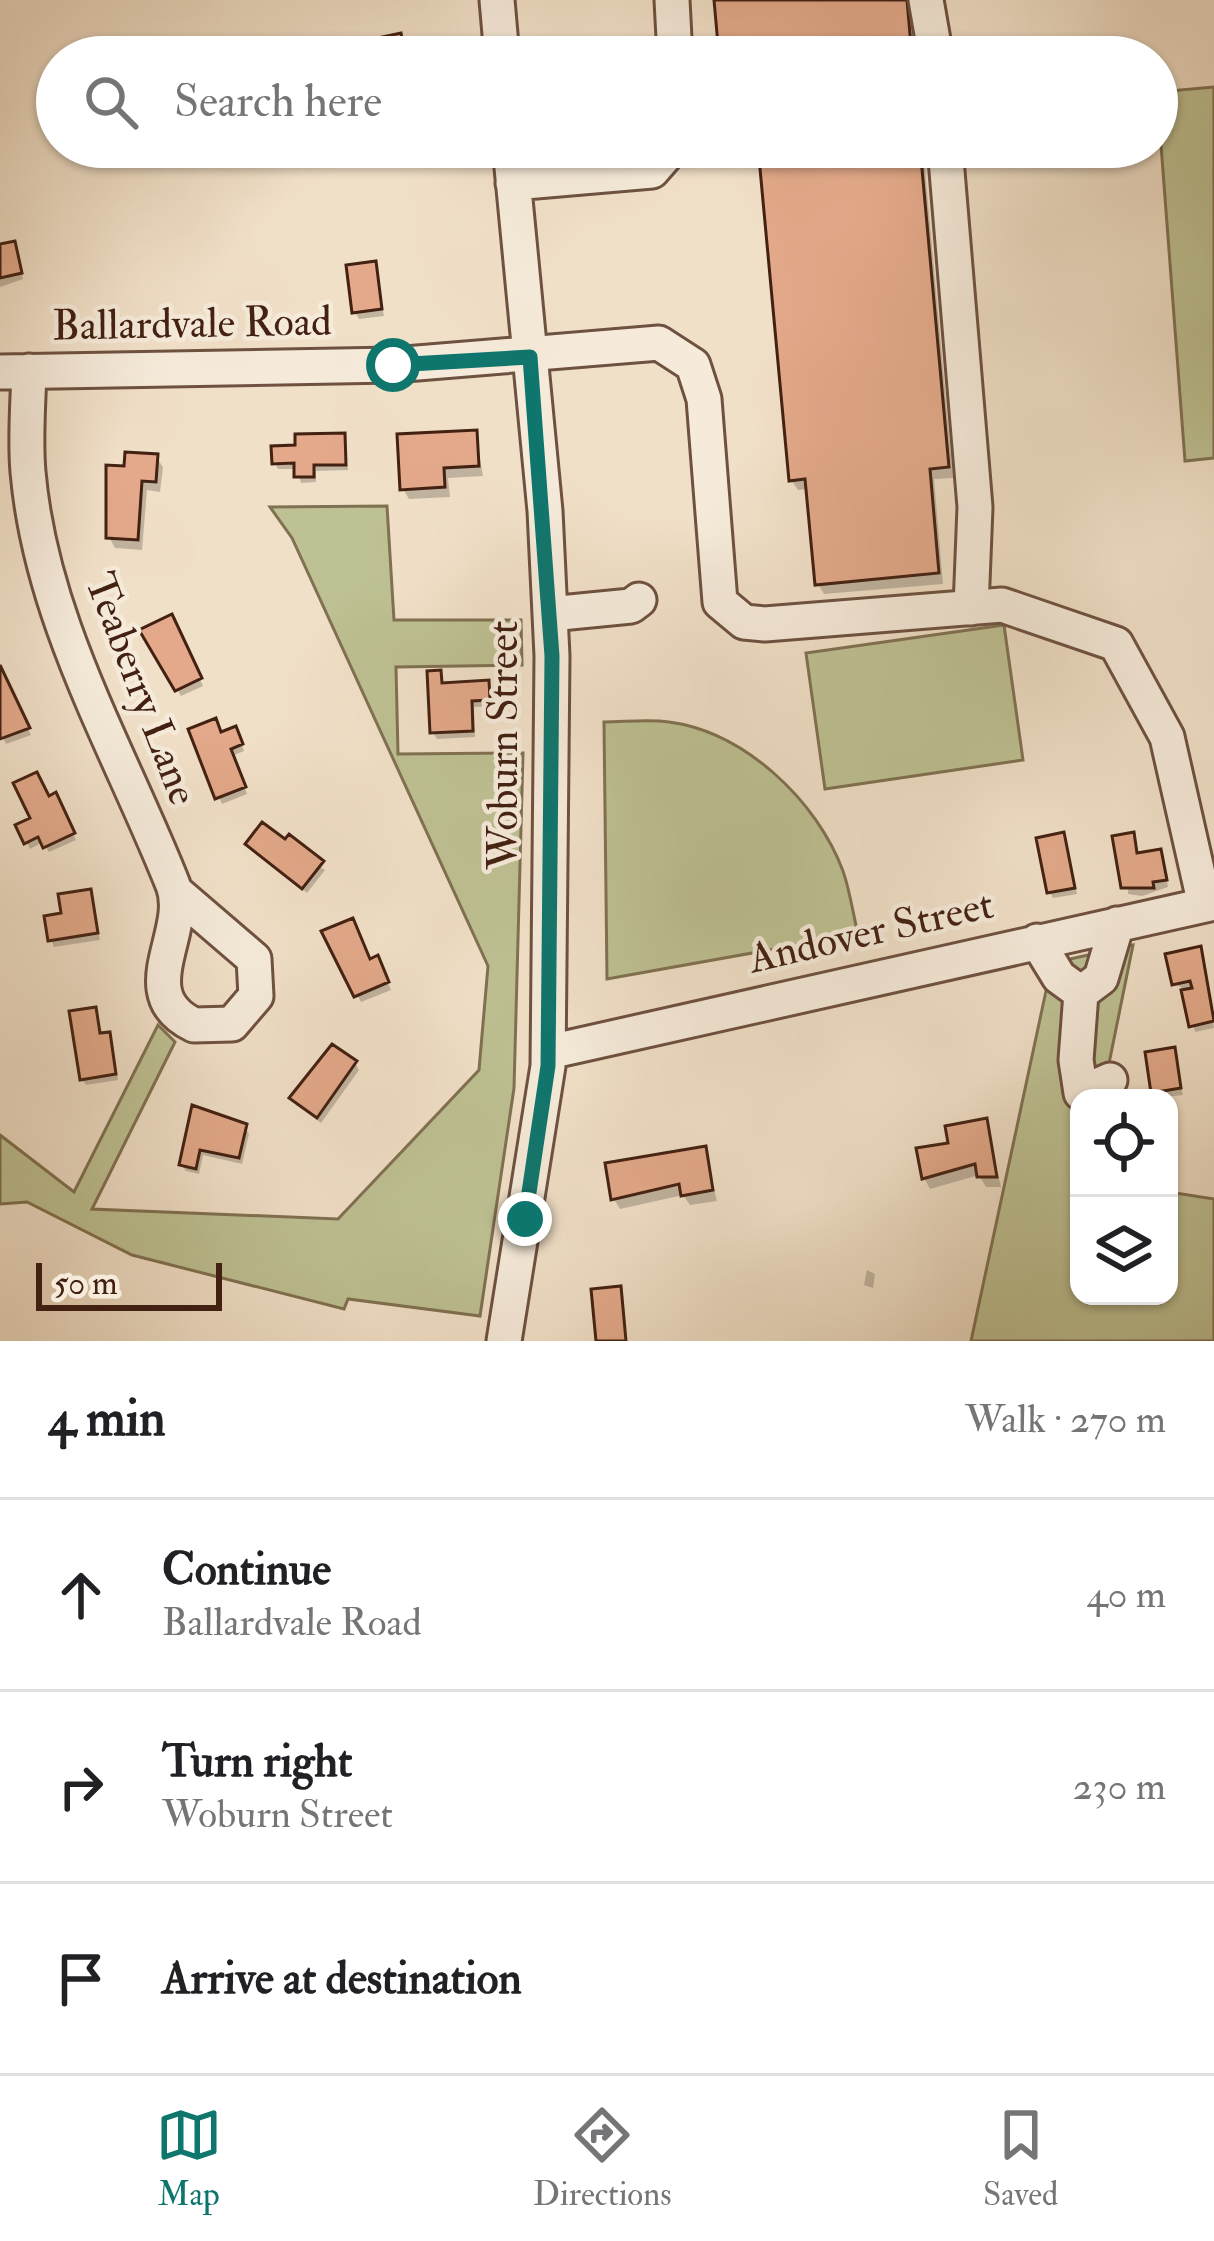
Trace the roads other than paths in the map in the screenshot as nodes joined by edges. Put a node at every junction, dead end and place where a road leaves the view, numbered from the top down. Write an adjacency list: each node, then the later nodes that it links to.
1 (496, 0): 4 (street)
2 (672, 0): 5 (street)
3 (926, 0): 6 (street)
4 (500, 36)
5 (674, 36)
6 (932, 36)
7 (512, 168): 10 (street, Woburn Street)
8 (655, 168): 10 (street)
9 (947, 168): 14 (street)
10 (513, 183): 11 (street, Woburn Street)
11 (530, 357): 12 (street, Ballardvale Road); 14 (street, Ballardvale Road); 15 (street, Woburn Street)
12 (15, 371): 16 (street, Teaberry Lane)
13 (639, 600): 15 (street)
14 (970, 608): 17 (street)
15 (550, 614): 21 (street, Woburn Street)
16 (176, 892)
17 (1209, 904): 18 (street, Andover Street)
18 (1117, 924): 19 (street, Andover Street); 20 (street)
19 (1037, 941): 20 (street); 21 (street, Andover Street)
20 (1081, 993): 22 (street)
21 (549, 1052): 23 (street, Woburn Street)
22 (1110, 1080)
23 (504, 1341)

